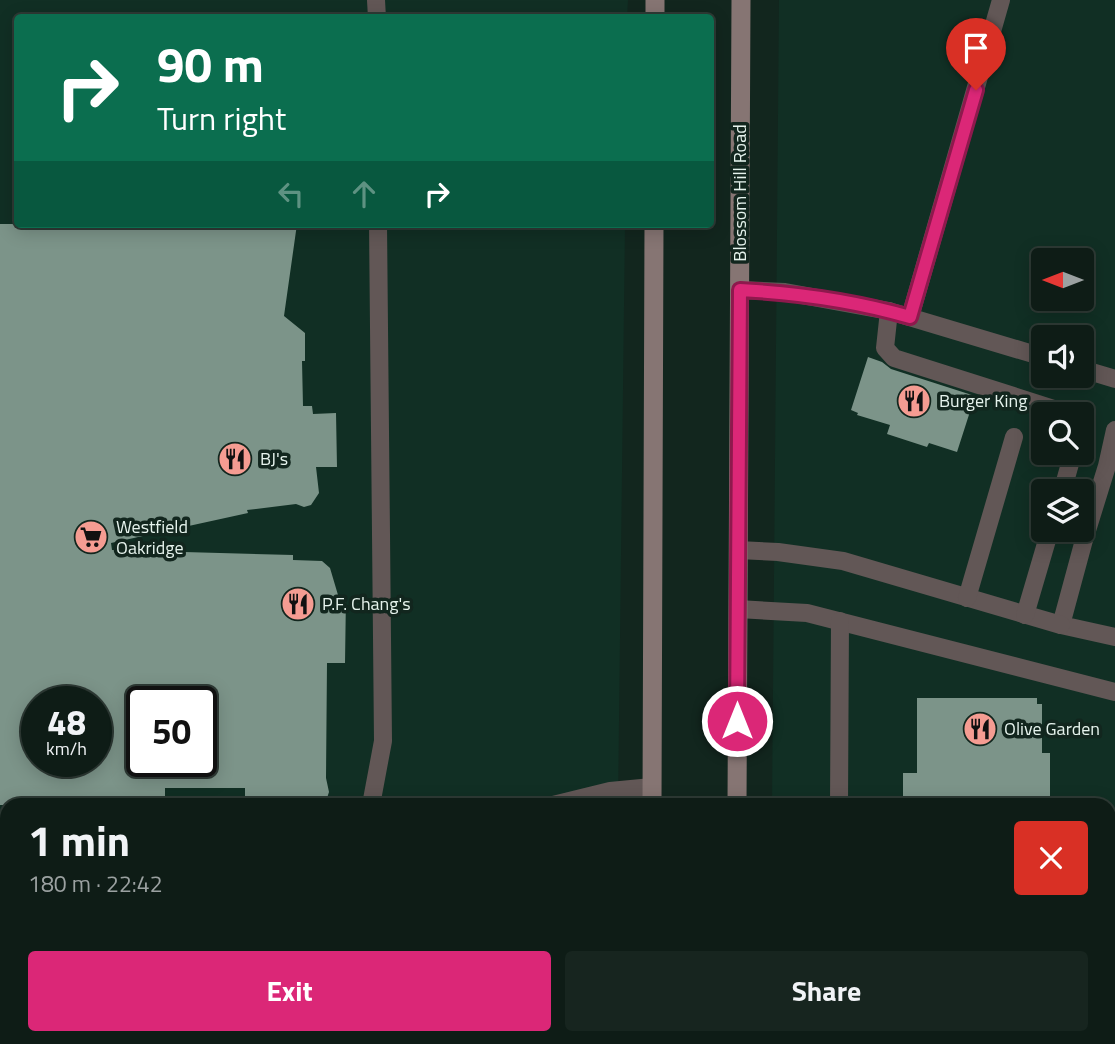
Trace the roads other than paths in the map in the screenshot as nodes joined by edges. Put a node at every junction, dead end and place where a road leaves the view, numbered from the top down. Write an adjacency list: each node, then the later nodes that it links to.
1 (740, 0): 5 (main road, Blossom Hill Road)
2 (1001, 0): 7 (lane)
3 (378, 228): 24 (lane)
4 (654, 228): 23 (main road)
5 (740, 290): 6 (lane); 15 (main road, Blossom Hill Road)
6 (889, 311): 7 (lane); 11 (lane)
7 (910, 317): 8 (lane)
8 (1031, 354)
9 (1094, 373): 10 (lane)
10 (1115, 379)
11 (1031, 402)
12 (1115, 430): 20 (lane)
13 (1014, 437): 16 (lane)
14 (1047, 542): 18 (lane)
15 (738, 550): 16 (lane); 17 (main road, Blossom Hill Road)
16 (967, 598): 18 (lane)
17 (738, 610): 19 (lane); 26 (main road, Blossom Hill Road)
18 (1025, 615): 20 (lane)
19 (840, 621): 22 (lane); 27 (lane)
20 (1061, 625): 21 (lane)
21 (1115, 637)
22 (1115, 692)
23 (652, 796): 25 (lane)
24 (368, 798)
25 (582, 798)
26 (737, 798)
27 (839, 798)

